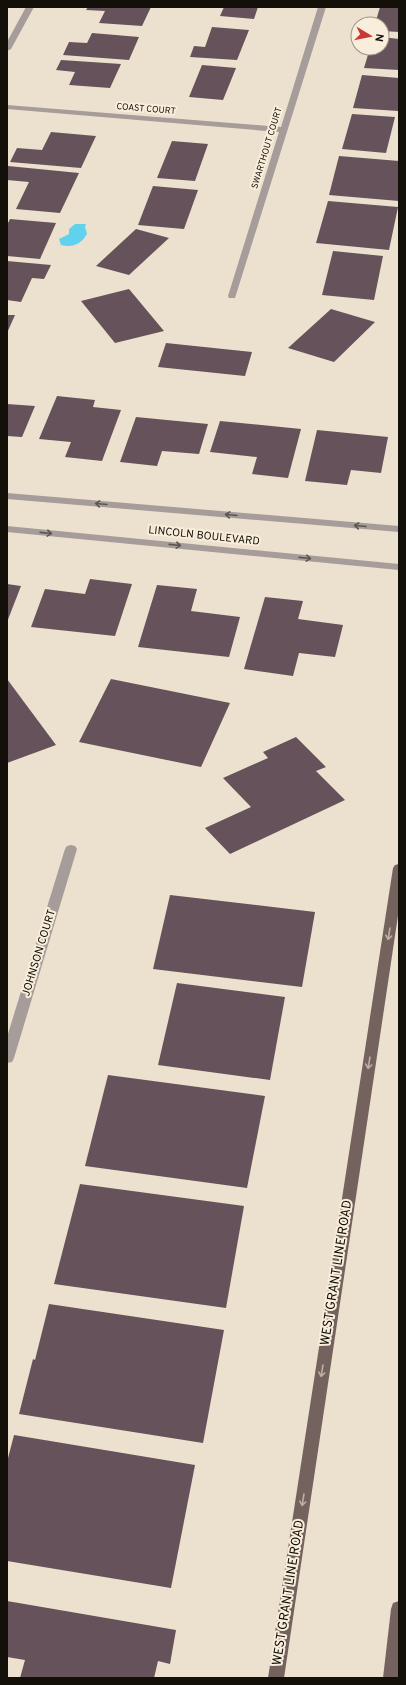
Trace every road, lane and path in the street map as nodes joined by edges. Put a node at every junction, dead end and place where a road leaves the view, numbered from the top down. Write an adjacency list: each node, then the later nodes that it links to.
1 (30, 7): 3 (street)
2 (322, 7): 5 (street, SWARTHOUT COURT)
3 (7, 49)
4 (7, 107): 5 (street, COAST COURT)
5 (284, 130): 6 (street, SWARTHOUT COURT)
6 (232, 296)
7 (7, 496): 9 (street, LINCOLN BOULEVARD, one-way to 7)
8 (7, 529): 10 (street, LINCOLN BOULEVARD, one-way to 10)
9 (399, 529)
10 (399, 567)
11 (71, 849): 13 (street, JOHNSON COURT)
12 (399, 868): 15 (main road, WEST GRANT LINE ROAD, one-way to 15)
13 (7, 1058)
14 (399, 1609): 16 (main road)
15 (276, 1678)
16 (391, 1678)

